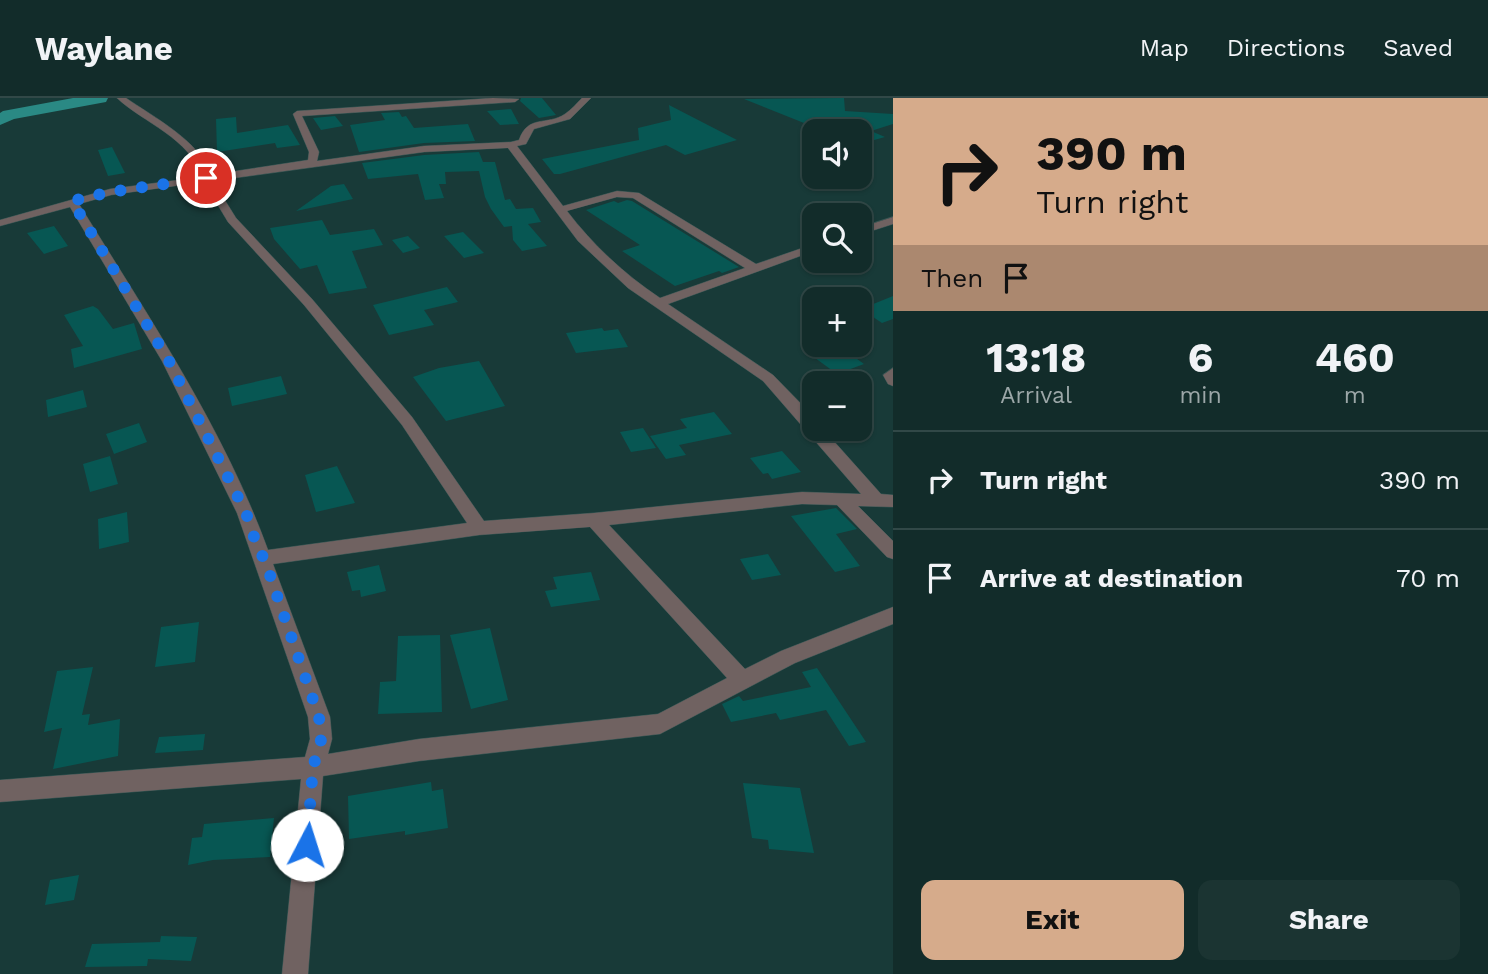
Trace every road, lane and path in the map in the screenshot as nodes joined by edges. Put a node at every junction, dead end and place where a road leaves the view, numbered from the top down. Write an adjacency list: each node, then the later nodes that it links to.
1 (121, 98): 7 (street)
2 (587, 98): 5 (street)
3 (514, 99): 4 (street); 6 (street)
4 (522, 108)
5 (511, 145): 6 (street); 9 (street)
6 (277, 167): 7 (street)
7 (206, 178): 8 (street); 23 (street)
8 (72, 201): 11 (street); 25 (street)
9 (560, 211): 14 (street); 15 (street)
10 (893, 220): 12 (street)
11 (0, 223)
12 (872, 227)
13 (802, 251): 14 (street)
14 (754, 268): 15 (street)
15 (658, 303): 18 (street)
16 (893, 372): 17 (street)
17 (893, 382)
18 (802, 415)
19 (827, 441): 21 (street)
20 (842, 500): 21 (street); 22 (street); 24 (street)
21 (885, 501)
22 (594, 520): 23 (street); 27 (street)
23 (479, 528): 25 (street)
24 (893, 552)
25 (264, 558): 28 (street)
26 (893, 615): 27 (street)
27 (742, 680): 28 (street)
28 (313, 767): 29 (street); 30 (street)
29 (0, 791)
30 (295, 974)

